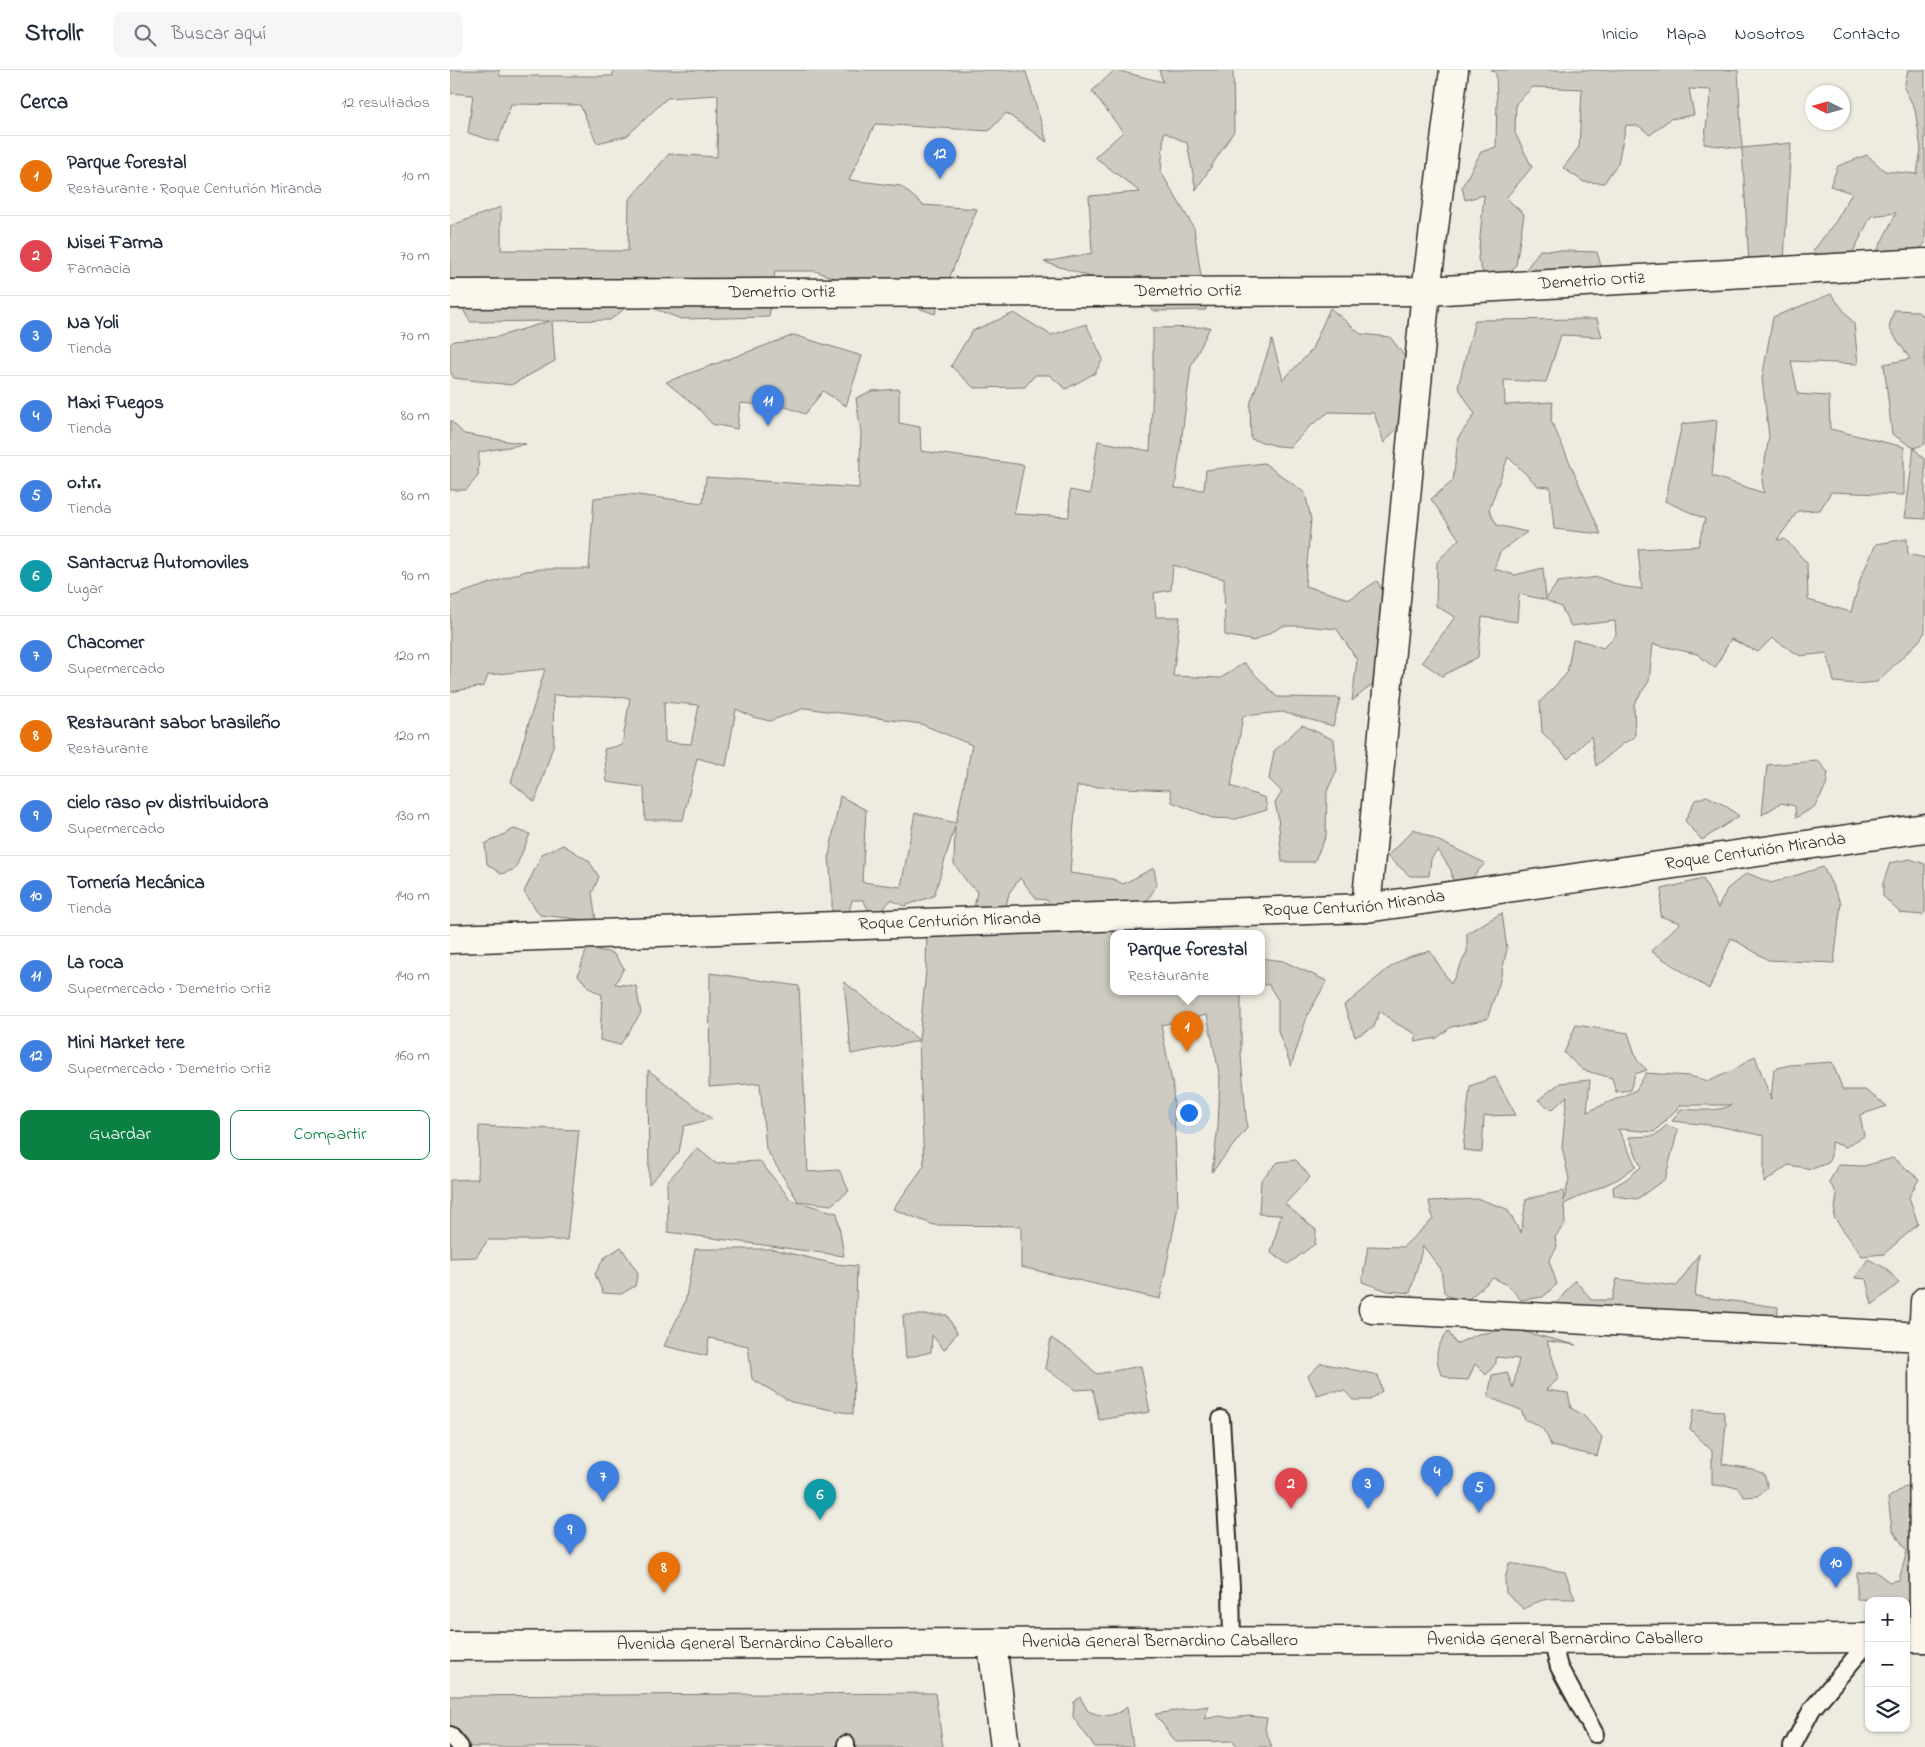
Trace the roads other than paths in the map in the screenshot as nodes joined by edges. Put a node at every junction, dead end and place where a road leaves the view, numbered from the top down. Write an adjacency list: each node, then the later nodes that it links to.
1 (1454, 70): 3 (street)
2 (1925, 263): 3 (street, Demetrio Ortiz)
3 (1426, 291): 4 (street, Demetrio Ortiz); 6 (street)
4 (450, 294)
5 (1925, 828): 6 (street, Roque Centurión Miranda)
6 (1366, 908): 7 (street, Roque Centurión Miranda)
7 (450, 940)
8 (1925, 1301): 10 (street)
9 (1373, 1309): 10 (street)
10 (1923, 1336): 12 (street)
11 (1221, 1419): 14 (lane)
12 (1918, 1638)
13 (1865, 1640): 15 (street, Avenida General Bernardino Caballero)
14 (1232, 1641): 15 (street, Avenida General Bernardino Caballero); 17 (street, Avenida General Bernardino Caballero)
15 (1552, 1641): 19 (lane)
16 (1867, 1642): 23 (lane)
17 (992, 1644): 18 (street, Avenida General Bernardino Caballero); 22 (street)
18 (450, 1646)
19 (1594, 1734)
20 (450, 1735): 21 (lane)
21 (460, 1747)
22 (1005, 1747)
23 (1792, 1747)

